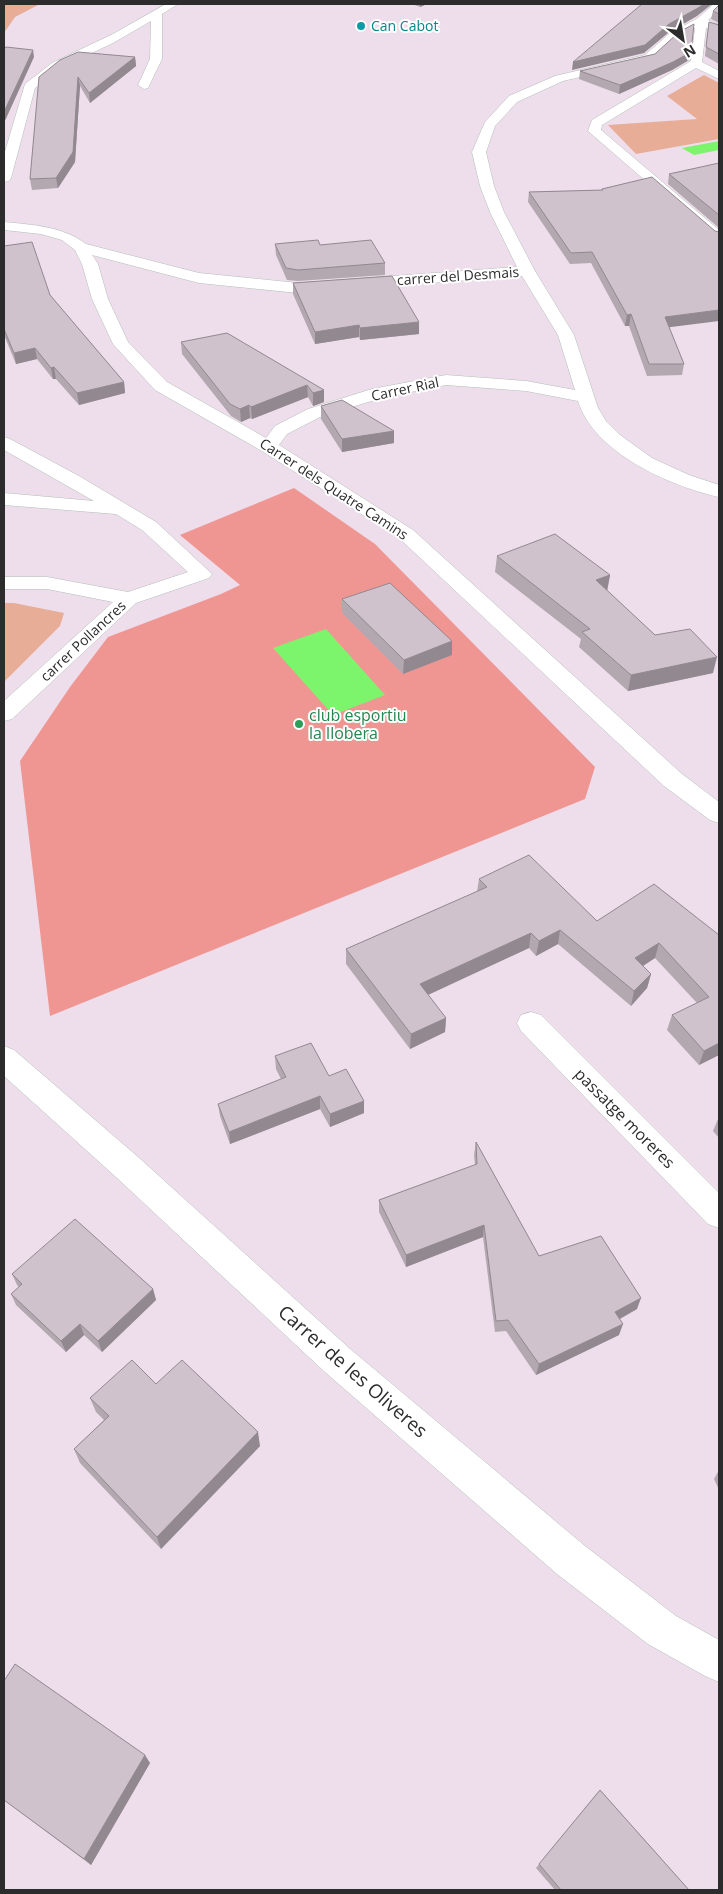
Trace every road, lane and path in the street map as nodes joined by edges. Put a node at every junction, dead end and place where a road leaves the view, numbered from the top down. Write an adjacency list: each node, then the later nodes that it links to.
1 (173, 4): 3 (street)
2 (719, 5): 4 (street, carrer del Desmais)
3 (157, 12): 8 (street); 9 (street)
4 (702, 20): 5 (street); 6 (street); 16 (street, carrer del Desmais)
5 (719, 28)
6 (696, 63): 7 (street); 13 (street)
7 (719, 76)
8 (144, 85)
9 (29, 87): 10 (street); 11 (street)
10 (12, 97)
11 (4, 178)
12 (4, 226): 14 (street)
13 (719, 238)
14 (80, 247): 15 (street, carrer del Desmais); 17 (street, Carrer dels Quatre Camins)
15 (147, 264): 16 (street, carrer del Desmais); 17 (street)
16 (527, 271): 18 (street)
17 (104, 273): 20 (street, Carrer dels Quatre Camins)
18 (585, 397): 20 (street, Carrer Rial); 23 (street)
19 (4, 443): 22 (street, carrer Pollancres)
20 (269, 447): 29 (street, Carrer dels Quatre Camins)
21 (4, 449): 22 (street)
22 (25, 454): 25 (street, carrer Pollancres)
23 (719, 491)
24 (4, 499): 25 (street)
25 (118, 509): 27 (street, carrer Pollancres)
26 (4, 583): 27 (street)
27 (129, 598): 28 (street, carrer Pollancres)
28 (4, 714)
29 (719, 814)
30 (531, 1023): 32 (street, passatge moreres)
31 (4, 1058): 33 (street, Carrer de les Oliveres)
32 (719, 1214)
33 (719, 1662)

